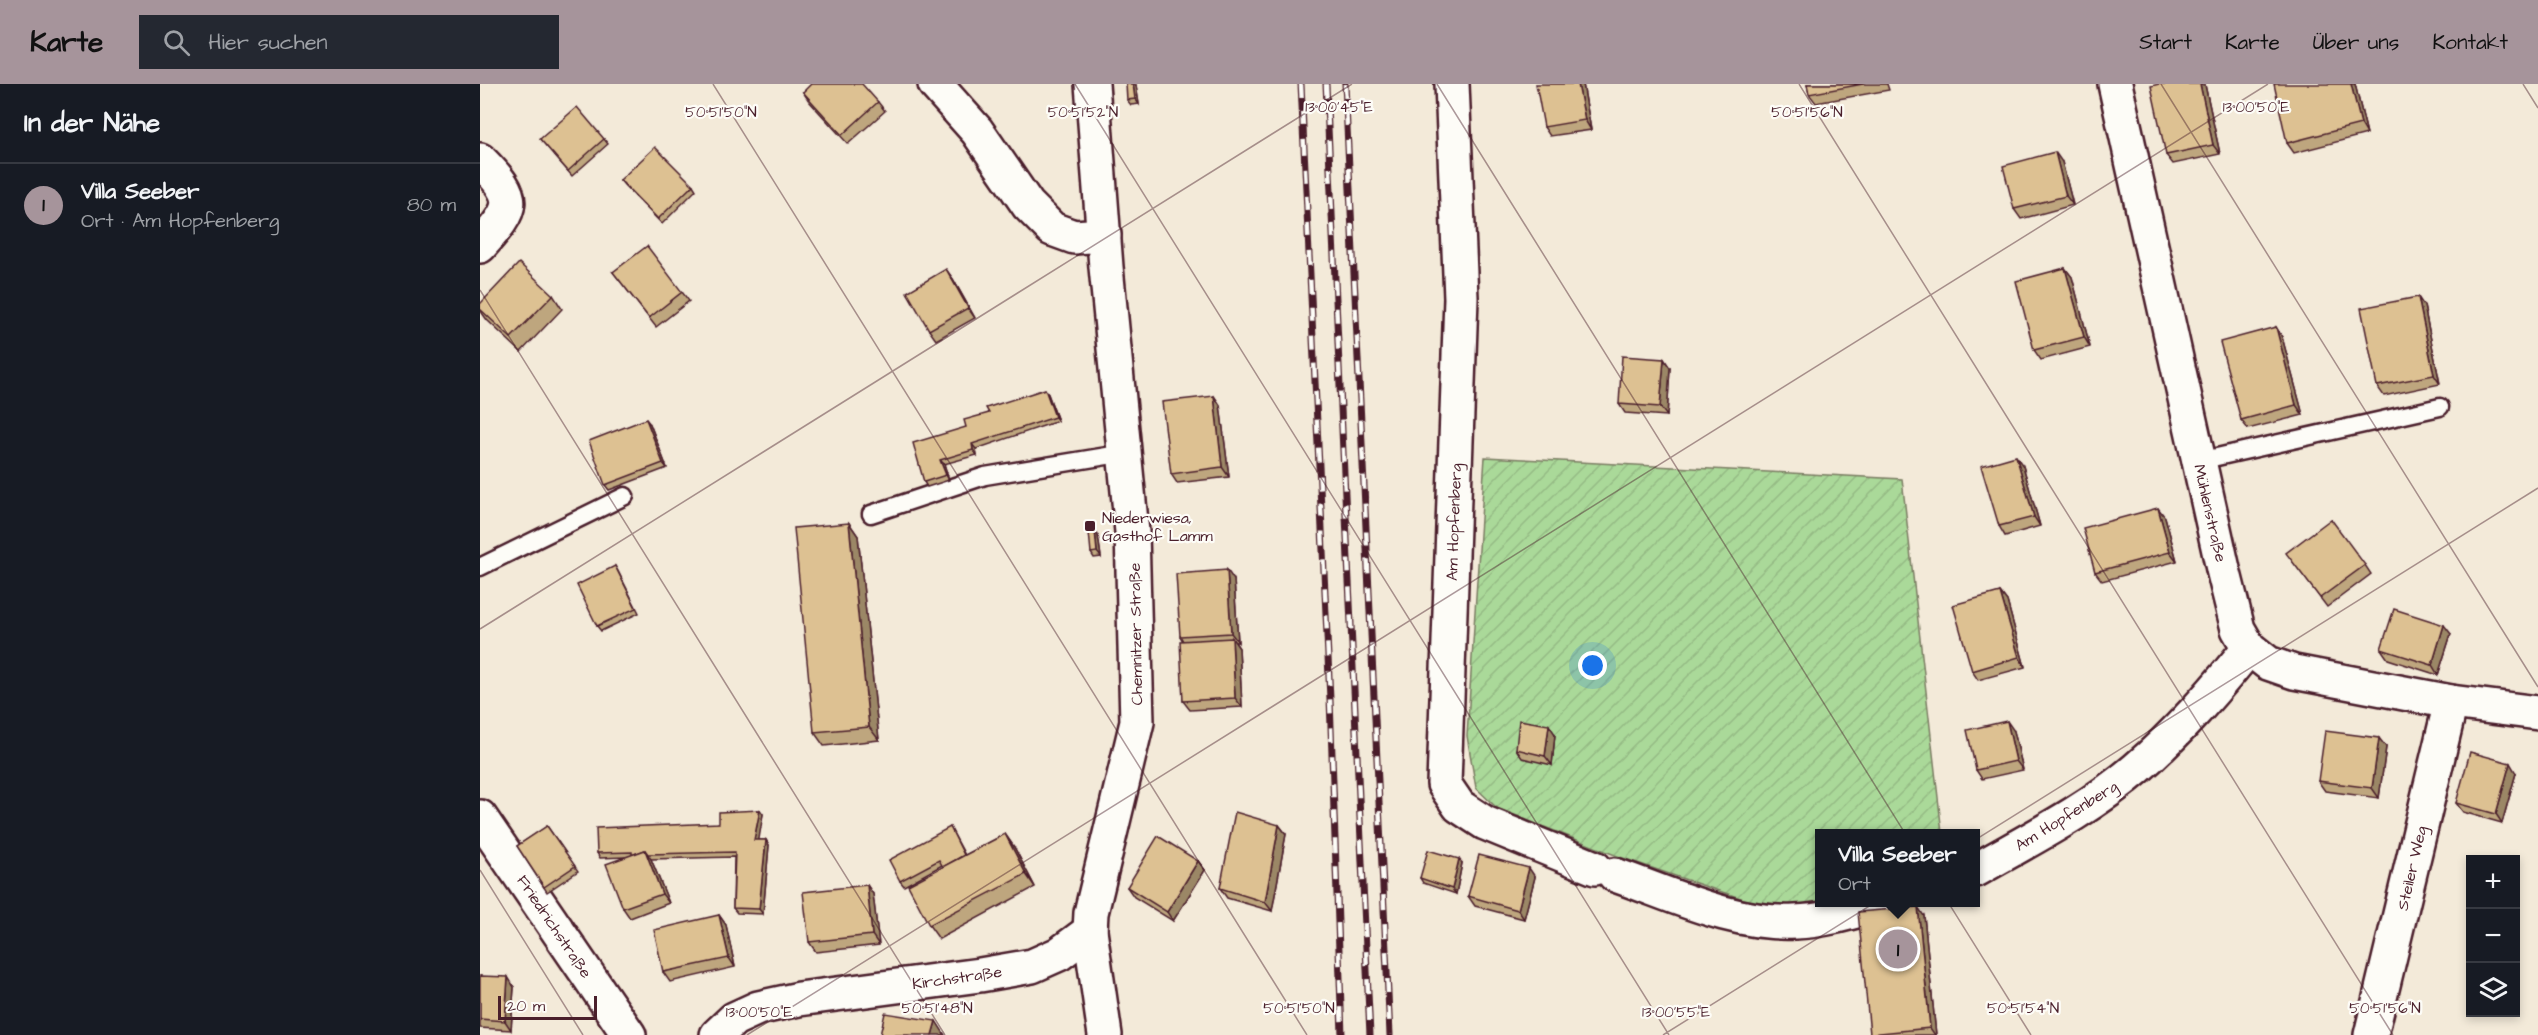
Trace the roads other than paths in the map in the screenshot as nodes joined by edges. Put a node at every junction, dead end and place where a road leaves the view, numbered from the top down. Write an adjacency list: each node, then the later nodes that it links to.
1 (935, 84): 6 (street)
2 (1092, 84): 6 (street, Chemnitzer Straße)
3 (1452, 84): 19 (street, Am Hopfenberg)
4 (2115, 84): 10 (street, Mühlenstraße)
5 (480, 160): 7 (street)
6 (1104, 235): 9 (street, Chemnitzer Straße)
7 (480, 246)
8 (2440, 407): 10 (lane)
9 (1125, 453): 12 (lane); 20 (street, Chemnitzer Straße)
10 (2199, 461): 14 (street, Mühlenstraße)
11 (625, 496): 13 (lane)
12 (871, 514)
13 (480, 567)
14 (2249, 648): 15 (street, Mühlenstraße); 18 (street, Am Hopfenberg)
15 (2451, 702): 16 (street, Mühlenstraße); 24 (street, Steiler Weg)
16 (2538, 713)
17 (480, 817): 21 (street, Friedrichstraße)
18 (1980, 868)
19 (1872, 907)
20 (1090, 931): 22 (street, Kirchstraße); 23 (street, Chemnitzer Straße)
21 (629, 1035)
22 (717, 1035)
23 (1105, 1035)
24 (2371, 1035)

